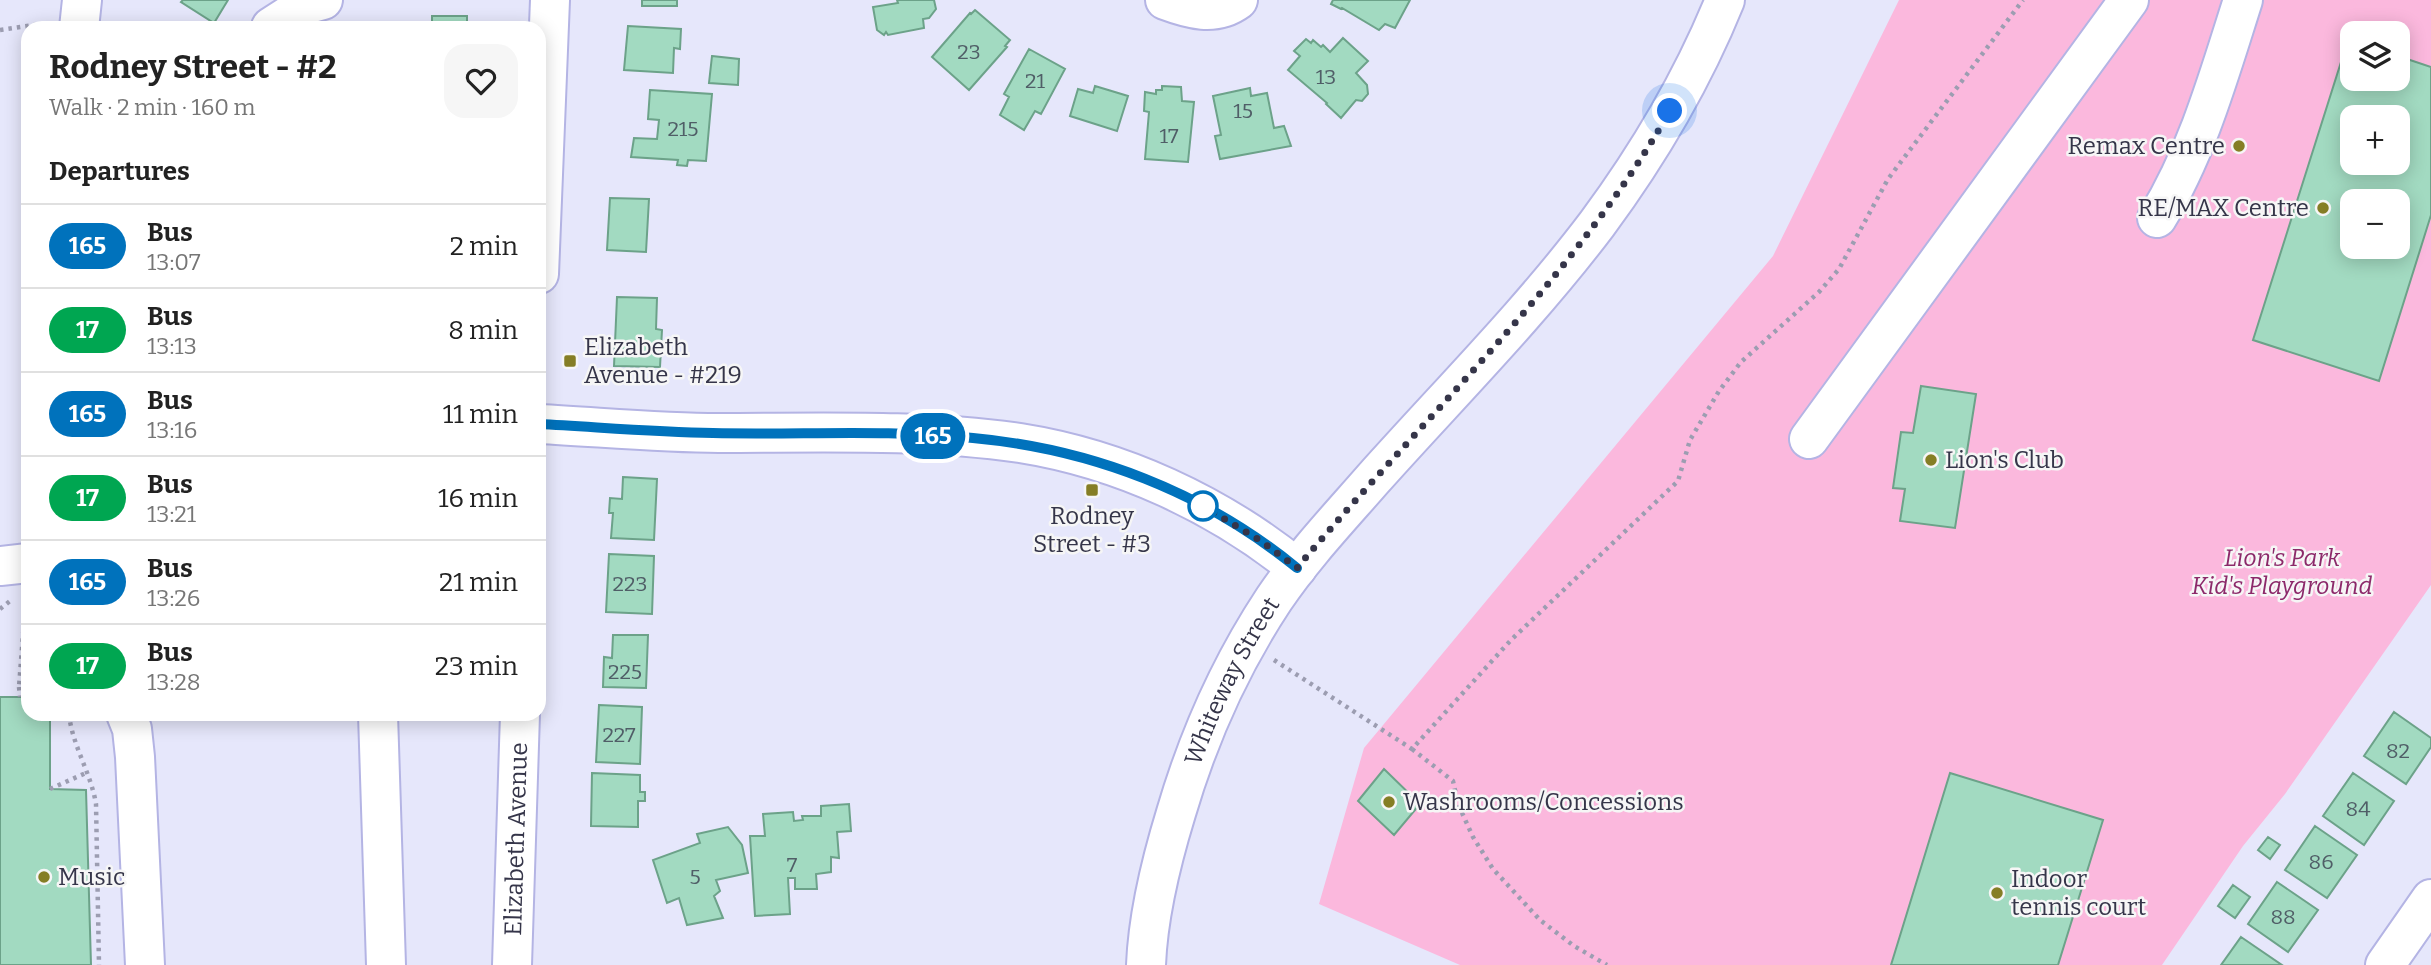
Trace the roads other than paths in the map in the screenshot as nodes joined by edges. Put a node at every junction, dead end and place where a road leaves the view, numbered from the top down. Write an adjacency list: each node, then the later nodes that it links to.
1 (323, 0): 8 (street)
2 (550, 0): 9 (street)
3 (1166, 0): 4 (street)
4 (1238, 0)
5 (1725, 0): 13 (street, Whiteway Street)
6 (2129, 0): 12 (street)
7 (2243, 0): 10 (street)
8 (280, 21)
9 (546, 82)
10 (2157, 218)
11 (546, 424): 13 (street)
12 (1809, 439)
13 (1297, 568): 21 (street, Whiteway Street)
14 (129, 721): 18 (street)
15 (378, 721): 19 (street)
16 (520, 721): 20 (street, Elizabeth Avenue)
17 (2431, 899): 22 (street)
18 (145, 965)
19 (386, 965)
20 (512, 965)
21 (1146, 965)
22 (2385, 965)

